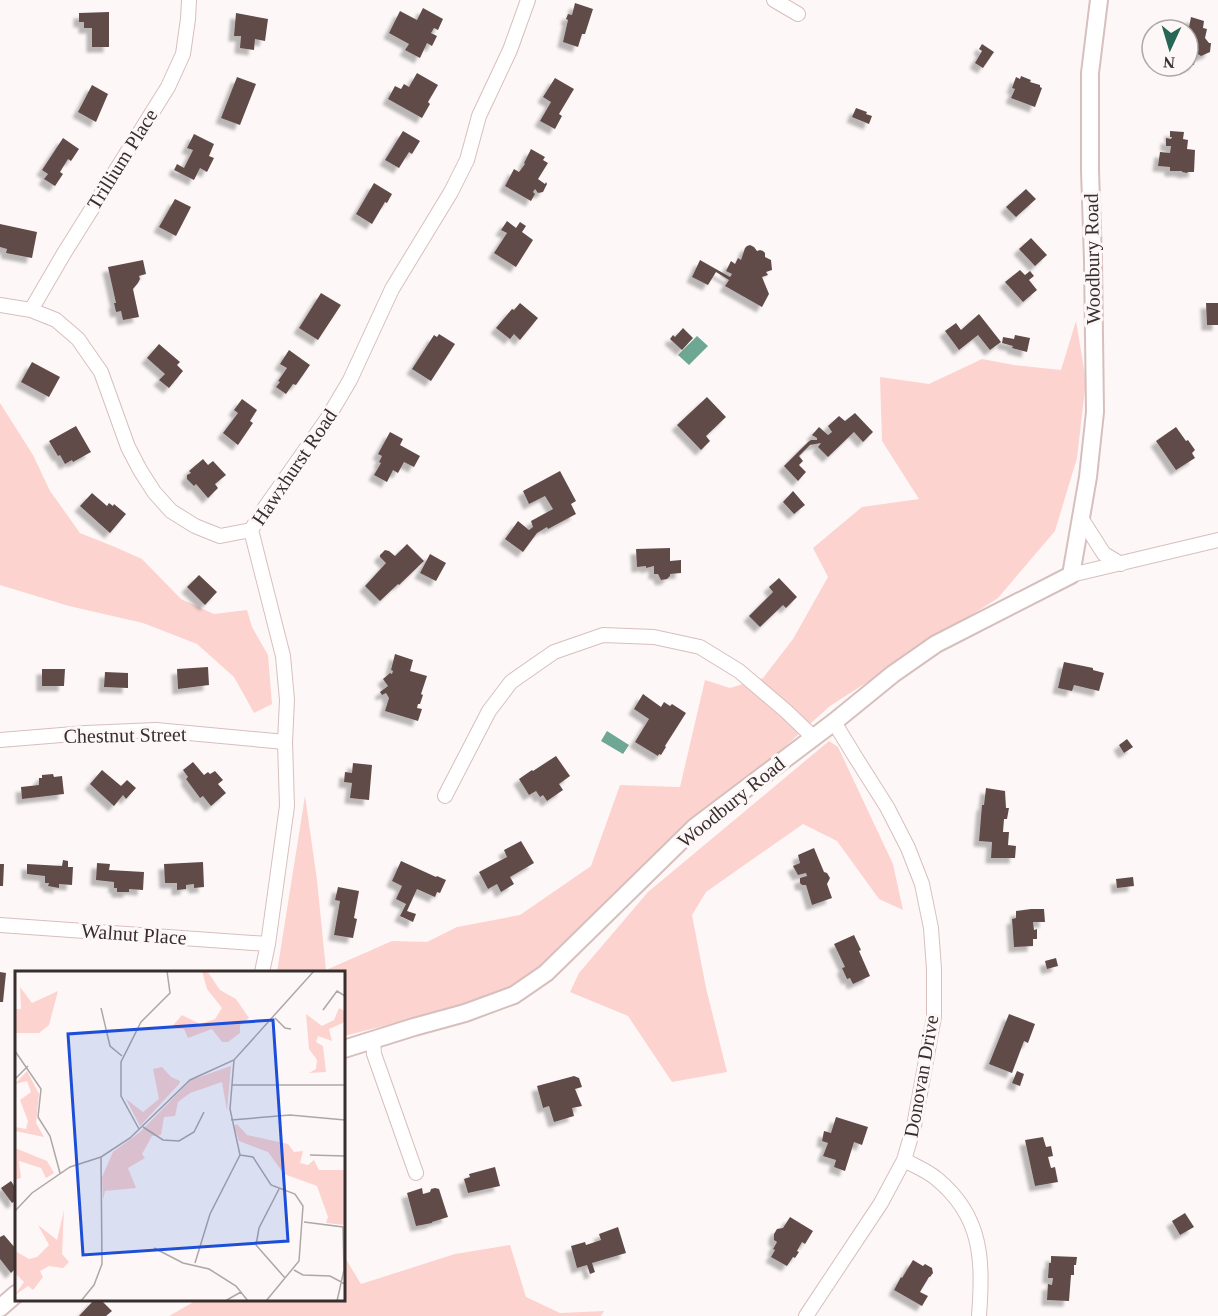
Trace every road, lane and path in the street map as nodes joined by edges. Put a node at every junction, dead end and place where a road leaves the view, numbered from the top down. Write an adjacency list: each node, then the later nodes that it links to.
1 (189, 0): 7 (street, Trillium Place)
2 (528, 0): 9 (street, Hawxhurst Road)
3 (774, 0): 5 (street)
4 (1099, 0): 8 (main road, Woodbury Road)
5 (798, 14)
6 (0, 305): 7 (street)
7 (31, 310): 9 (street)
8 (1081, 518): 11 (street); 12 (main road, Woodbury Road)
9 (251, 530): 16 (street, Hawxhurst Road)
10 (1218, 540): 11 (street)
11 (1121, 564): 12 (street)
12 (1071, 575): 13 (main road, Woodbury Road)
13 (834, 722): 14 (main road, Woodbury Road); 23 (street, Donovan Drive)
14 (813, 737): 17 (street); 21 (main road, Woodbury Road)
15 (0, 740): 16 (street, Chestnut Street)
16 (285, 742): 19 (street, Hawxhurst Road)
17 (445, 796)
18 (0, 925): 19 (street, Walnut Place)
19 (268, 944): 20 (street, Hawxhurst Road)
20 (262, 971)
21 (373, 1040): 22 (main road, Woodbury Road); 24 (street)
22 (345, 1049)
23 (904, 1160): 27 (street, Donovan Drive); 28 (street)
24 (416, 1173)
25 (15, 1295): 26 (main road)
26 (0, 1308)
27 (806, 1316)
28 (979, 1316)

